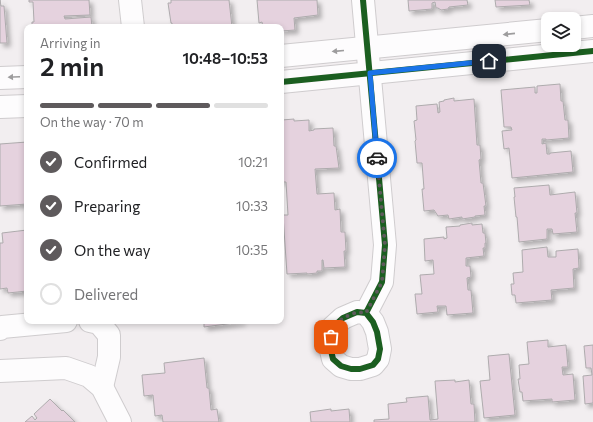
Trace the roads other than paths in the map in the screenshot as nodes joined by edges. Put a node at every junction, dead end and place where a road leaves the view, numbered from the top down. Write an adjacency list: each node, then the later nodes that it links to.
1 (130, 0): 3 (street)
2 (363, 0): 7 (street)
3 (132, 24)
4 (593, 26): 5 (street)
5 (581, 27)
6 (541, 31): 7 (street, one-way to 7)
7 (368, 48): 9 (street, one-way to 9); 10 (street)
8 (593, 51): 10 (street)
9 (284, 56)
10 (370, 73): 13 (street); 16 (street)
11 (24, 77): 12 (street, one-way to 12)
12 (0, 78)
13 (284, 82)
14 (24, 106): 15 (street)
15 (0, 107)
16 (366, 313)
17 (34, 324): 19 (street)
18 (101, 324): 21 (street)
19 (0, 328)
20 (0, 370): 21 (street)
21 (102, 387): 22 (street)
22 (120, 422)

